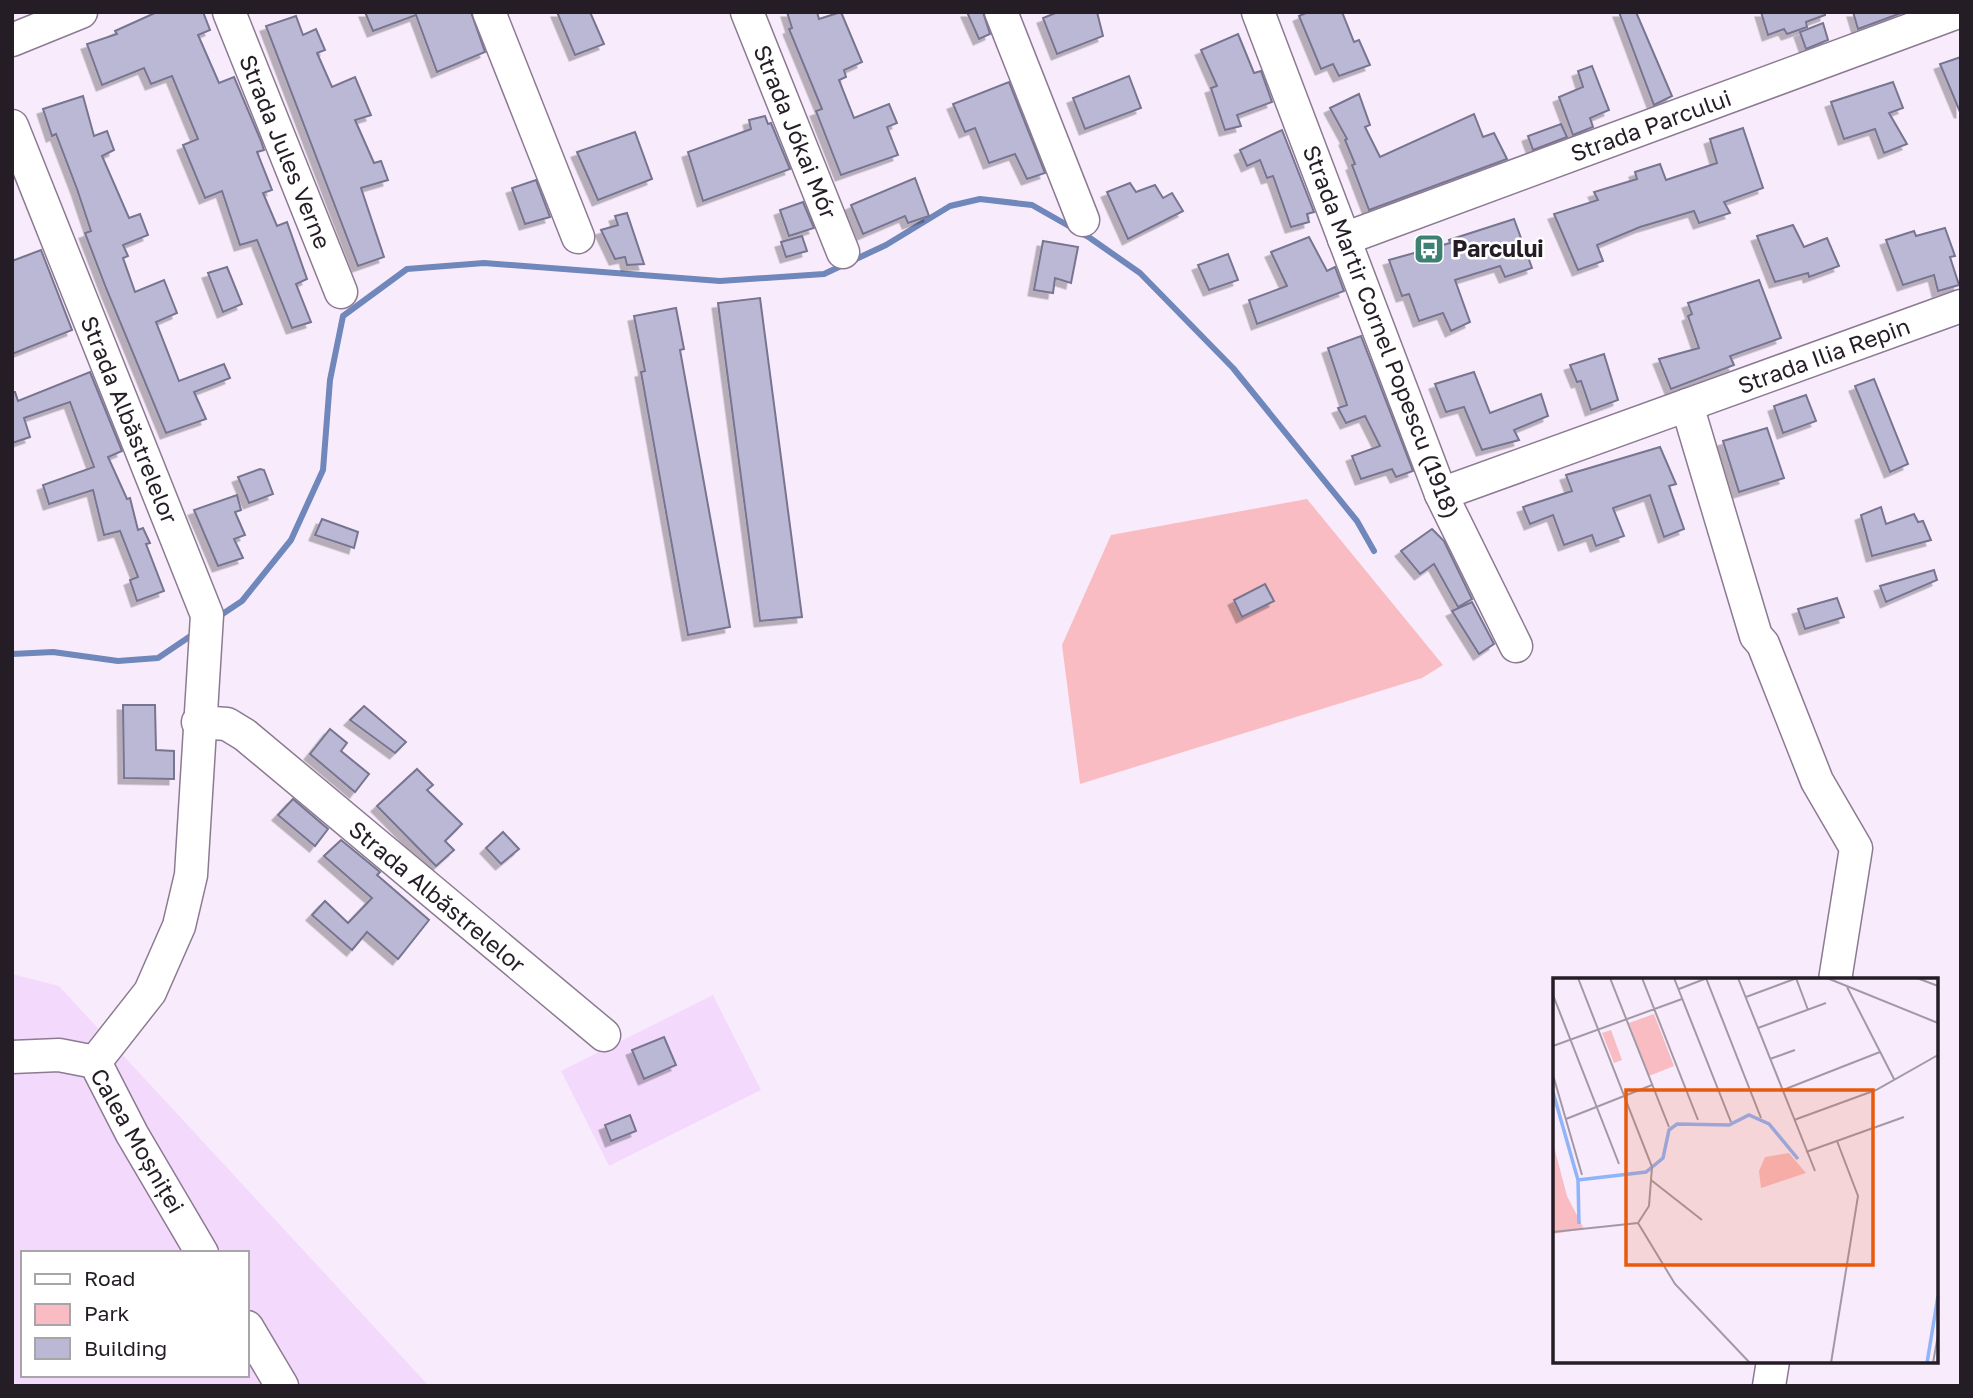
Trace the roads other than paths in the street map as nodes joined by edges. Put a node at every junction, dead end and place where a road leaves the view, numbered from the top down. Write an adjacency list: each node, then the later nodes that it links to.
1 (81, 12): 8 (street)
2 (229, 12): 14 (street, Strada Jules Verne)
3 (489, 12): 11 (street)
4 (747, 12): 13 (street, Strada Jókai Mór)
5 (1001, 12): 10 (street)
6 (1258, 12): 12 (street, Strada Martir Cornel Popescu (1918))
7 (1958, 12): 12 (street, Strada Parcului)
8 (12, 40)
9 (12, 126): 19 (street, Strada Albăstrelelor)
10 (1083, 220)
11 (578, 237)
12 (1345, 239): 17 (street, Strada Martir Cornel Popescu (1918))
13 (843, 252)
14 (341, 292)
15 (1961, 306): 16 (street, Strada Ilia Repin)
16 (1687, 405): 17 (street, Strada Ilia Repin); 20 (street)
17 (1441, 494): 18 (street, Strada Martir Cornel Popescu (1918))
18 (1516, 646)
19 (198, 722): 21 (street, Strada Albăstrelelor); 23 (street, Strada Albăstrelelor)
20 (1835, 978)
21 (604, 1035)
22 (12, 1057): 23 (street, Calea Moșniței)
23 (95, 1062): 24 (street, Calea Moșniței)
24 (201, 1251)
25 (248, 1329): 27 (street)
26 (1773, 1363): 28 (street)
27 (282, 1386)
28 (1769, 1386)

